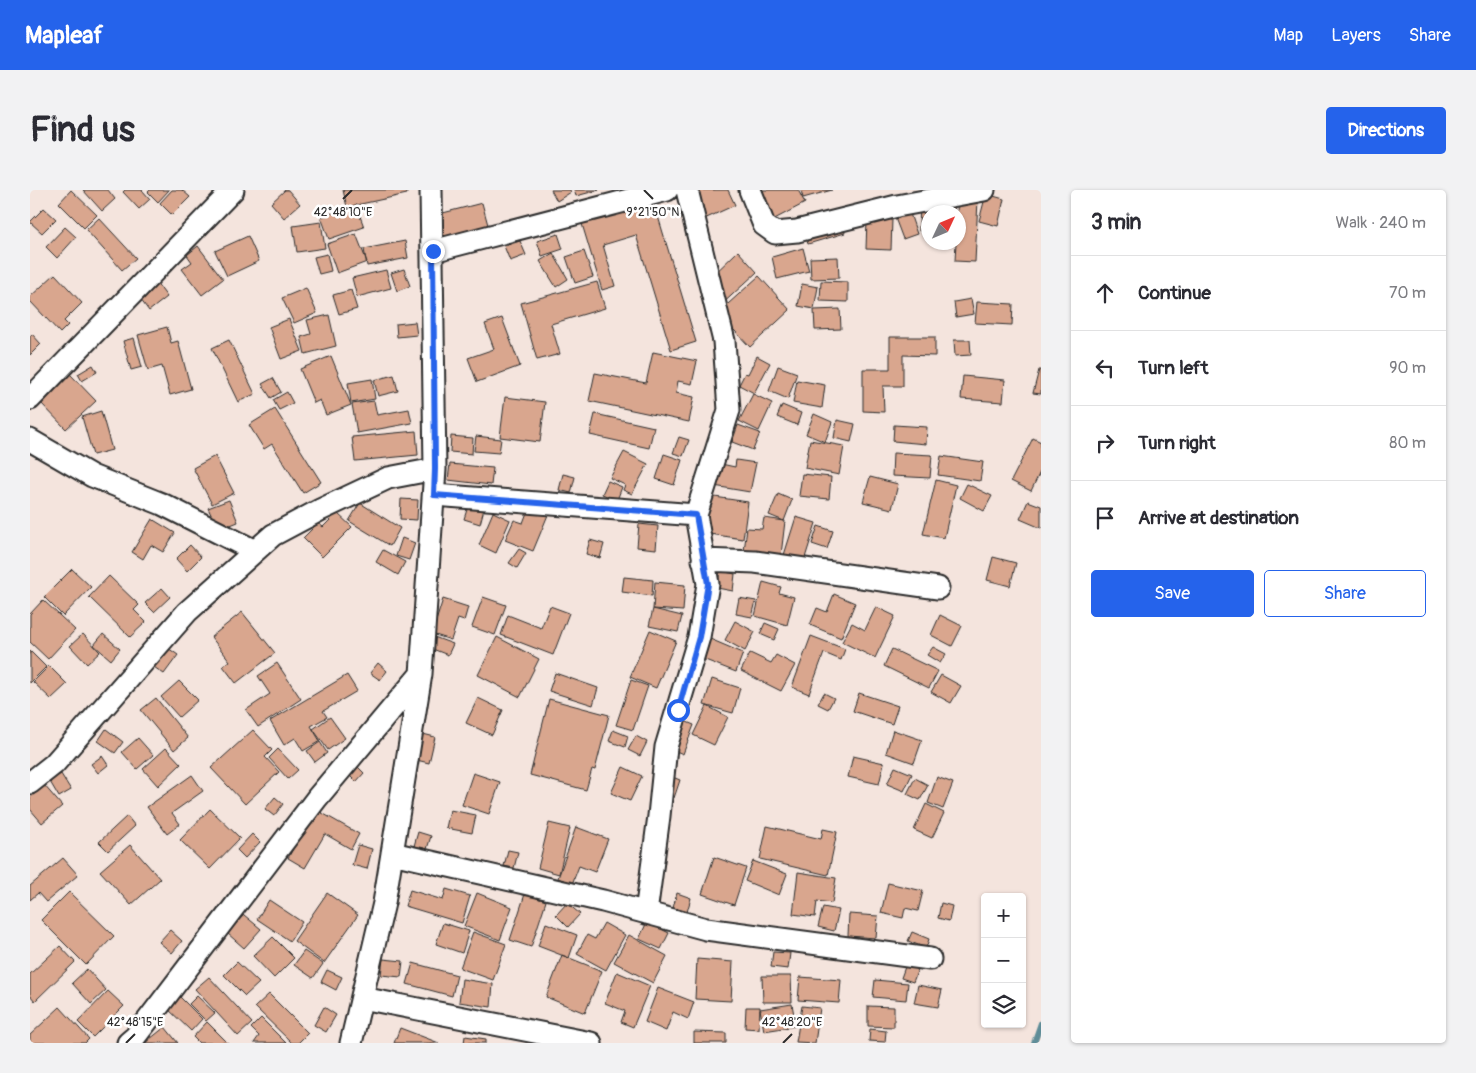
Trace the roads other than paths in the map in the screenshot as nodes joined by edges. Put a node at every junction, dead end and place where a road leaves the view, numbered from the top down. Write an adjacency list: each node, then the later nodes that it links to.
1 (232, 190): 8 (street)
2 (432, 190): 7 (street)
3 (667, 190): 7 (street)
4 (687, 190): 12 (street)
5 (750, 190): 6 (street)
6 (984, 190)
7 (433, 251): 10 (street)
8 (30, 399)
9 (30, 440): 13 (street)
10 (435, 469): 11 (street); 13 (street)
11 (434, 495): 12 (street); 16 (street)
12 (696, 515): 14 (street)
13 (255, 550): 17 (street)
14 (704, 560): 15 (street); 19 (street)
15 (938, 588)
16 (422, 674): 18 (street); 22 (street)
17 (30, 783)
18 (392, 853): 19 (street); 21 (street)
19 (646, 912): 20 (street)
20 (930, 959)
21 (362, 998): 23 (street); 24 (street)
22 (128, 1043)
23 (351, 1043)
24 (591, 1043)

